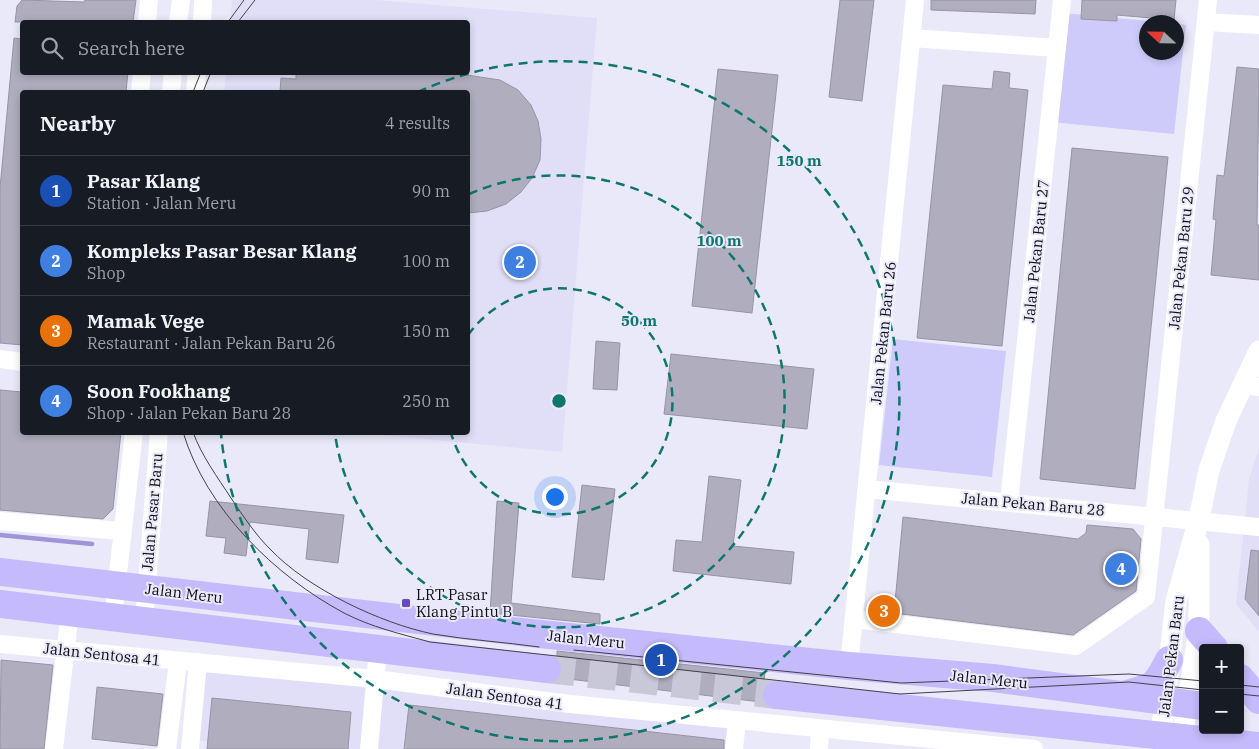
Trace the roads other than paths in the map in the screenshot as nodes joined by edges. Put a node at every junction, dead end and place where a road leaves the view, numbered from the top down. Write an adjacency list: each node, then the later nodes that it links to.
1 (149, 0): 7 (street)
2 (181, 0): 8 (street)
3 (915, 0): 12 (street, Jalan Pekan Baru 26)
4 (1062, 0): 13 (street, Jalan Pekan Baru 27)
5 (1208, 0): 10 (street, Jalan Pekan Baru 29)
6 (203, 2): 9 (street)
7 (146, 20)
8 (178, 20)
9 (202, 20)
10 (1206, 22): 11 (street); 28 (street, Jalan Pekan Baru 29)
11 (1259, 25)
12 (911, 38): 13 (street); 26 (street, Jalan Pekan Baru 26)
13 (1057, 48): 27 (street, Jalan Pekan Baru 27)
14 (142, 75): 17 (street)
15 (173, 75): 18 (street)
16 (197, 75): 19 (street)
17 (140, 90)
18 (171, 90)
19 (195, 90)
20 (1259, 351): 23 (street, Jalan Pekan Baru)
21 (0, 359): 22 (street)
22 (20, 362)
23 (1251, 386): 29 (street, Jalan Pekan Baru)
24 (134, 435): 32 (street, Jalan Pasar Baru)
25 (159, 435): 35 (street, Jalan Pasar Baru)
26 (867, 489): 27 (street, Jalan Pekan Baru 28); 39 (street, Jalan Pekan Baru 26)
27 (1010, 502): 28 (street, Jalan Pekan Baru 28)
28 (1154, 515): 29 (street, Jalan Pekan Baru 28); 39 (street, Jalan Pekan Baru 29)
29 (1199, 519): 31 (street, Jalan Pekan Baru 28); 41 (street, Jalan Pekan Baru); 45 (street, Jalan Pekan Baru)
30 (0, 521): 32 (street)
31 (1259, 527)
32 (122, 532): 34 (street, Jalan Pasar Baru)
33 (0, 572): 34 (highway, Jalan Meru)
34 (116, 585): 35 (highway, Jalan Meru); 38 (street, Jalan Pasar Baru)
35 (146, 589): 40 (street, Jalan Pasar Baru); 48 (highway, Jalan Meru)
36 (0, 604): 37 (highway)
37 (70, 612): 38 (highway); 44 (street)
38 (113, 617): 40 (highway)
39 (855, 619): 48 (street, Jalan Pekan Baru 26)
40 (144, 621): 43 (highway)
41 (1206, 639): 55 (street, Jalan Pekan Baru)
42 (0, 644): 44 (street, Jalan Sentosa 41)
43 (378, 649): 49 (highway); 50 (street)
44 (64, 651): 46 (street, Jalan Sentosa 41); 64 (street)
45 (1170, 660): 53 (highway); 55 (street, Jalan Pekan Baru)
46 (178, 662): 47 (street, Jalan Sentosa 41); 65 (street)
47 (198, 662): 50 (street, Jalan Sentosa 41); 66 (street)
48 (849, 666): 53 (highway, Jalan Meru)
49 (547, 669)
50 (375, 679): 58 (street, Jalan Sentosa 41); 67 (street)
51 (1244, 683): 54 (highway)
52 (777, 695): 59 (highway)
53 (1122, 695): 55 (highway, Jalan Meru)
54 (1259, 700)
55 (1185, 704): 61 (street, Jalan Pekan Baru)
56 (1244, 709): 57 (highway)
57 (1259, 711)
58 (737, 721): 60 (street, Jalan Sentosa 41); 68 (street)
59 (1058, 724): 61 (highway); 71 (highway)
60 (820, 729): 63 (street, Jalan Sentosa 41); 69 (street)
61 (1171, 743): 62 (highway)
62 (1259, 747): 72 (highway)
63 (1009, 748): 70 (street, Jalan Sentosa 41)
64 (54, 749)
65 (167, 749)
66 (190, 749)
67 (369, 749)
68 (734, 749)
69 (819, 749)
70 (1034, 749)
71 (1101, 749)
72 (1255, 749)

